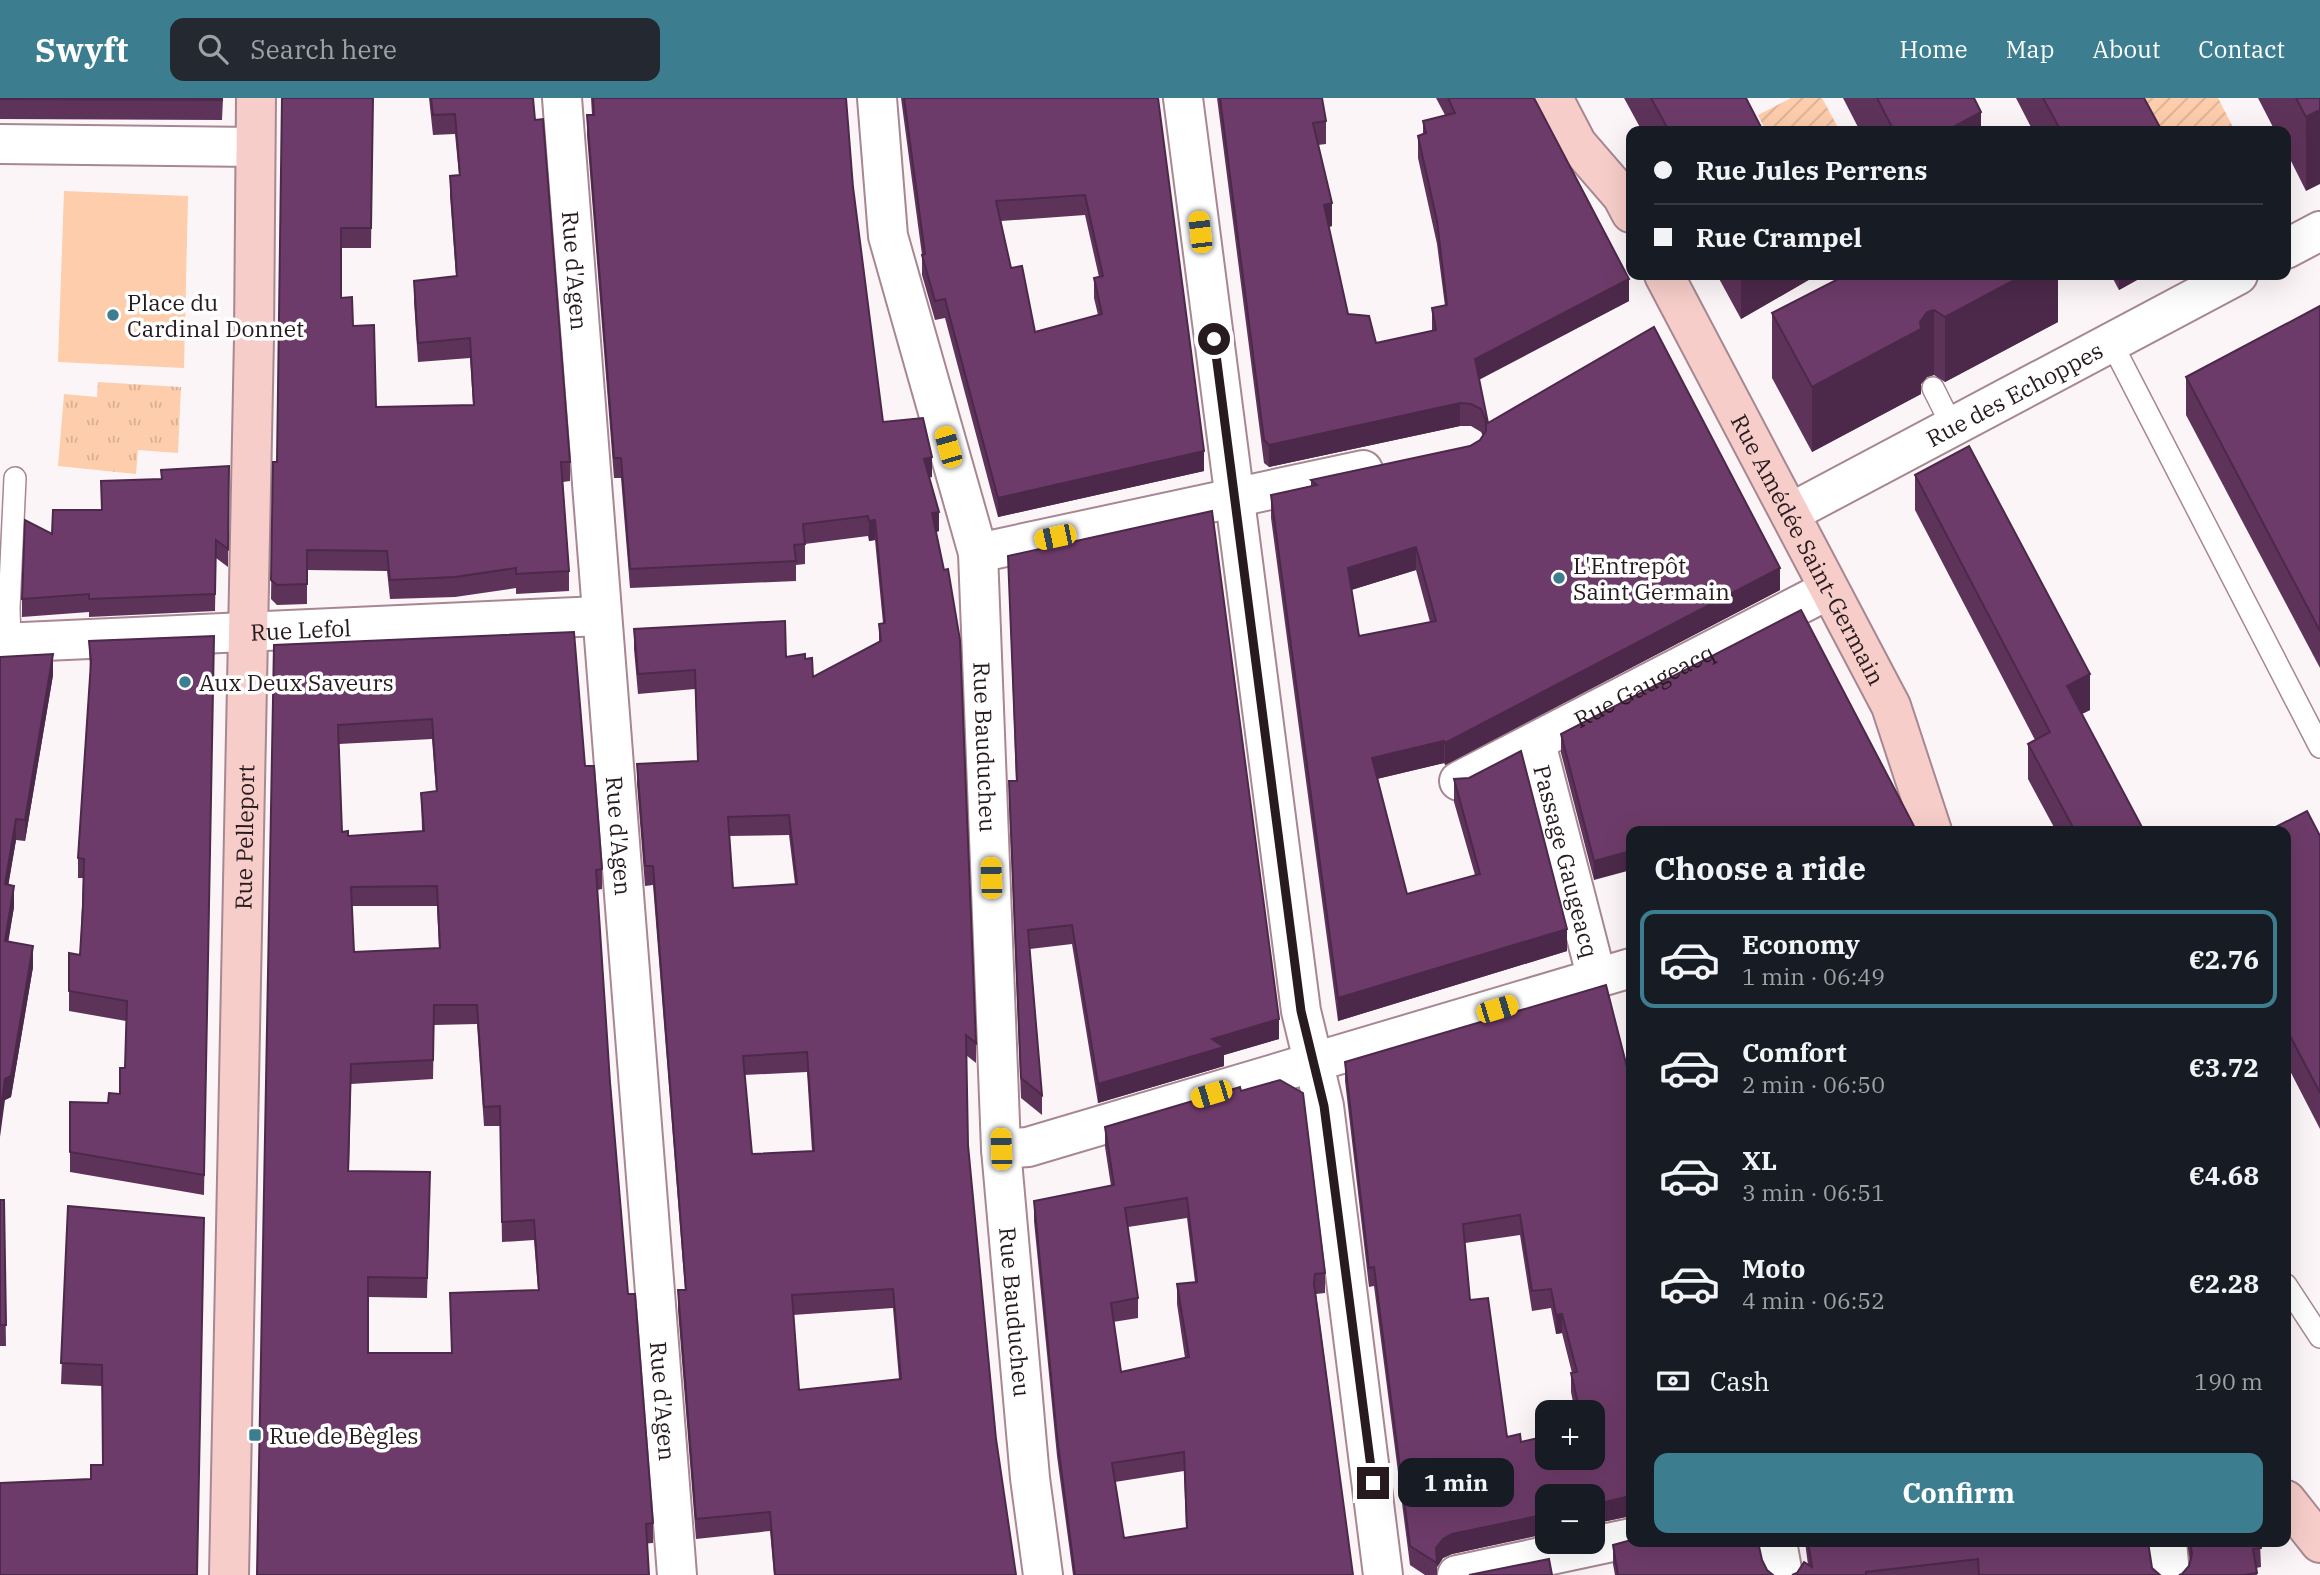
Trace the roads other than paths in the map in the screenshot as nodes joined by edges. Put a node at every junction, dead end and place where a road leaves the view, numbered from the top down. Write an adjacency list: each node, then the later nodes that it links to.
1 (256, 98): 7 (street, Rue Pelleport)
2 (562, 98): 22 (street, Rue d'Agen)
3 (877, 98): 20 (street, Rue Bauducheu)
4 (1183, 98): 18 (street)
5 (1553, 98): 8 (street)
6 (0, 144): 7 (street)
7 (255, 147): 23 (street, Rue Pelleport)
8 (1626, 204)
9 (2320, 231): 10 (street)
10 (2291, 247)
11 (1667, 280): 19 (street, Rue Amédée Saint-Germain)
12 (2229, 280): 13 (street, Rue des Echoppes)
13 (2111, 342): 15 (street, Rue des Echoppes); 26 (lane)
14 (1933, 388): 15 (lane)
15 (1953, 428): 19 (street, Rue des Echoppes)
16 (1398, 463): 18 (street)
17 (15, 478): 24 (lane)
18 (1235, 499): 20 (street); 30 (street)
19 (1790, 513): 21 (street, Rue Amédée Saint-Germain)
20 (978, 553): 31 (street, Rue Bauducheu)
21 (1828, 590): 25 (street, Rue Gaugeacq); 28 (street, Rue Amédée Saint-Germain)
22 (600, 616): 23 (street, Rue Lefol); 40 (street, Rue d'Agen)
23 (248, 631): 24 (street, Rue Lefol); 39 (street, Rue Pelleport)
24 (5, 642)
25 (1536, 743): 27 (street, Rue Gaugeacq); 29 (street, Passage Gaugeacq)
26 (2320, 747)
27 (1459, 782)
28 (1930, 826)
29 (1614, 974): 30 (street)
30 (1315, 1063): 31 (street); 42 (street)
31 (1001, 1149): 41 (street, Rue Bauducheu)
32 (2291, 1293): 33 (lane)
33 (2320, 1337)
34 (2291, 1506): 36 (street)
35 (1626, 1539): 43 (street)
36 (2320, 1543)
37 (1778, 1547): 44 (street)
38 (2167, 1547): 45 (street)
39 (229, 1575)
40 (677, 1575)
41 (1043, 1575)
42 (1383, 1575)
43 (1457, 1575)
44 (1783, 1575)
45 (2169, 1575)

